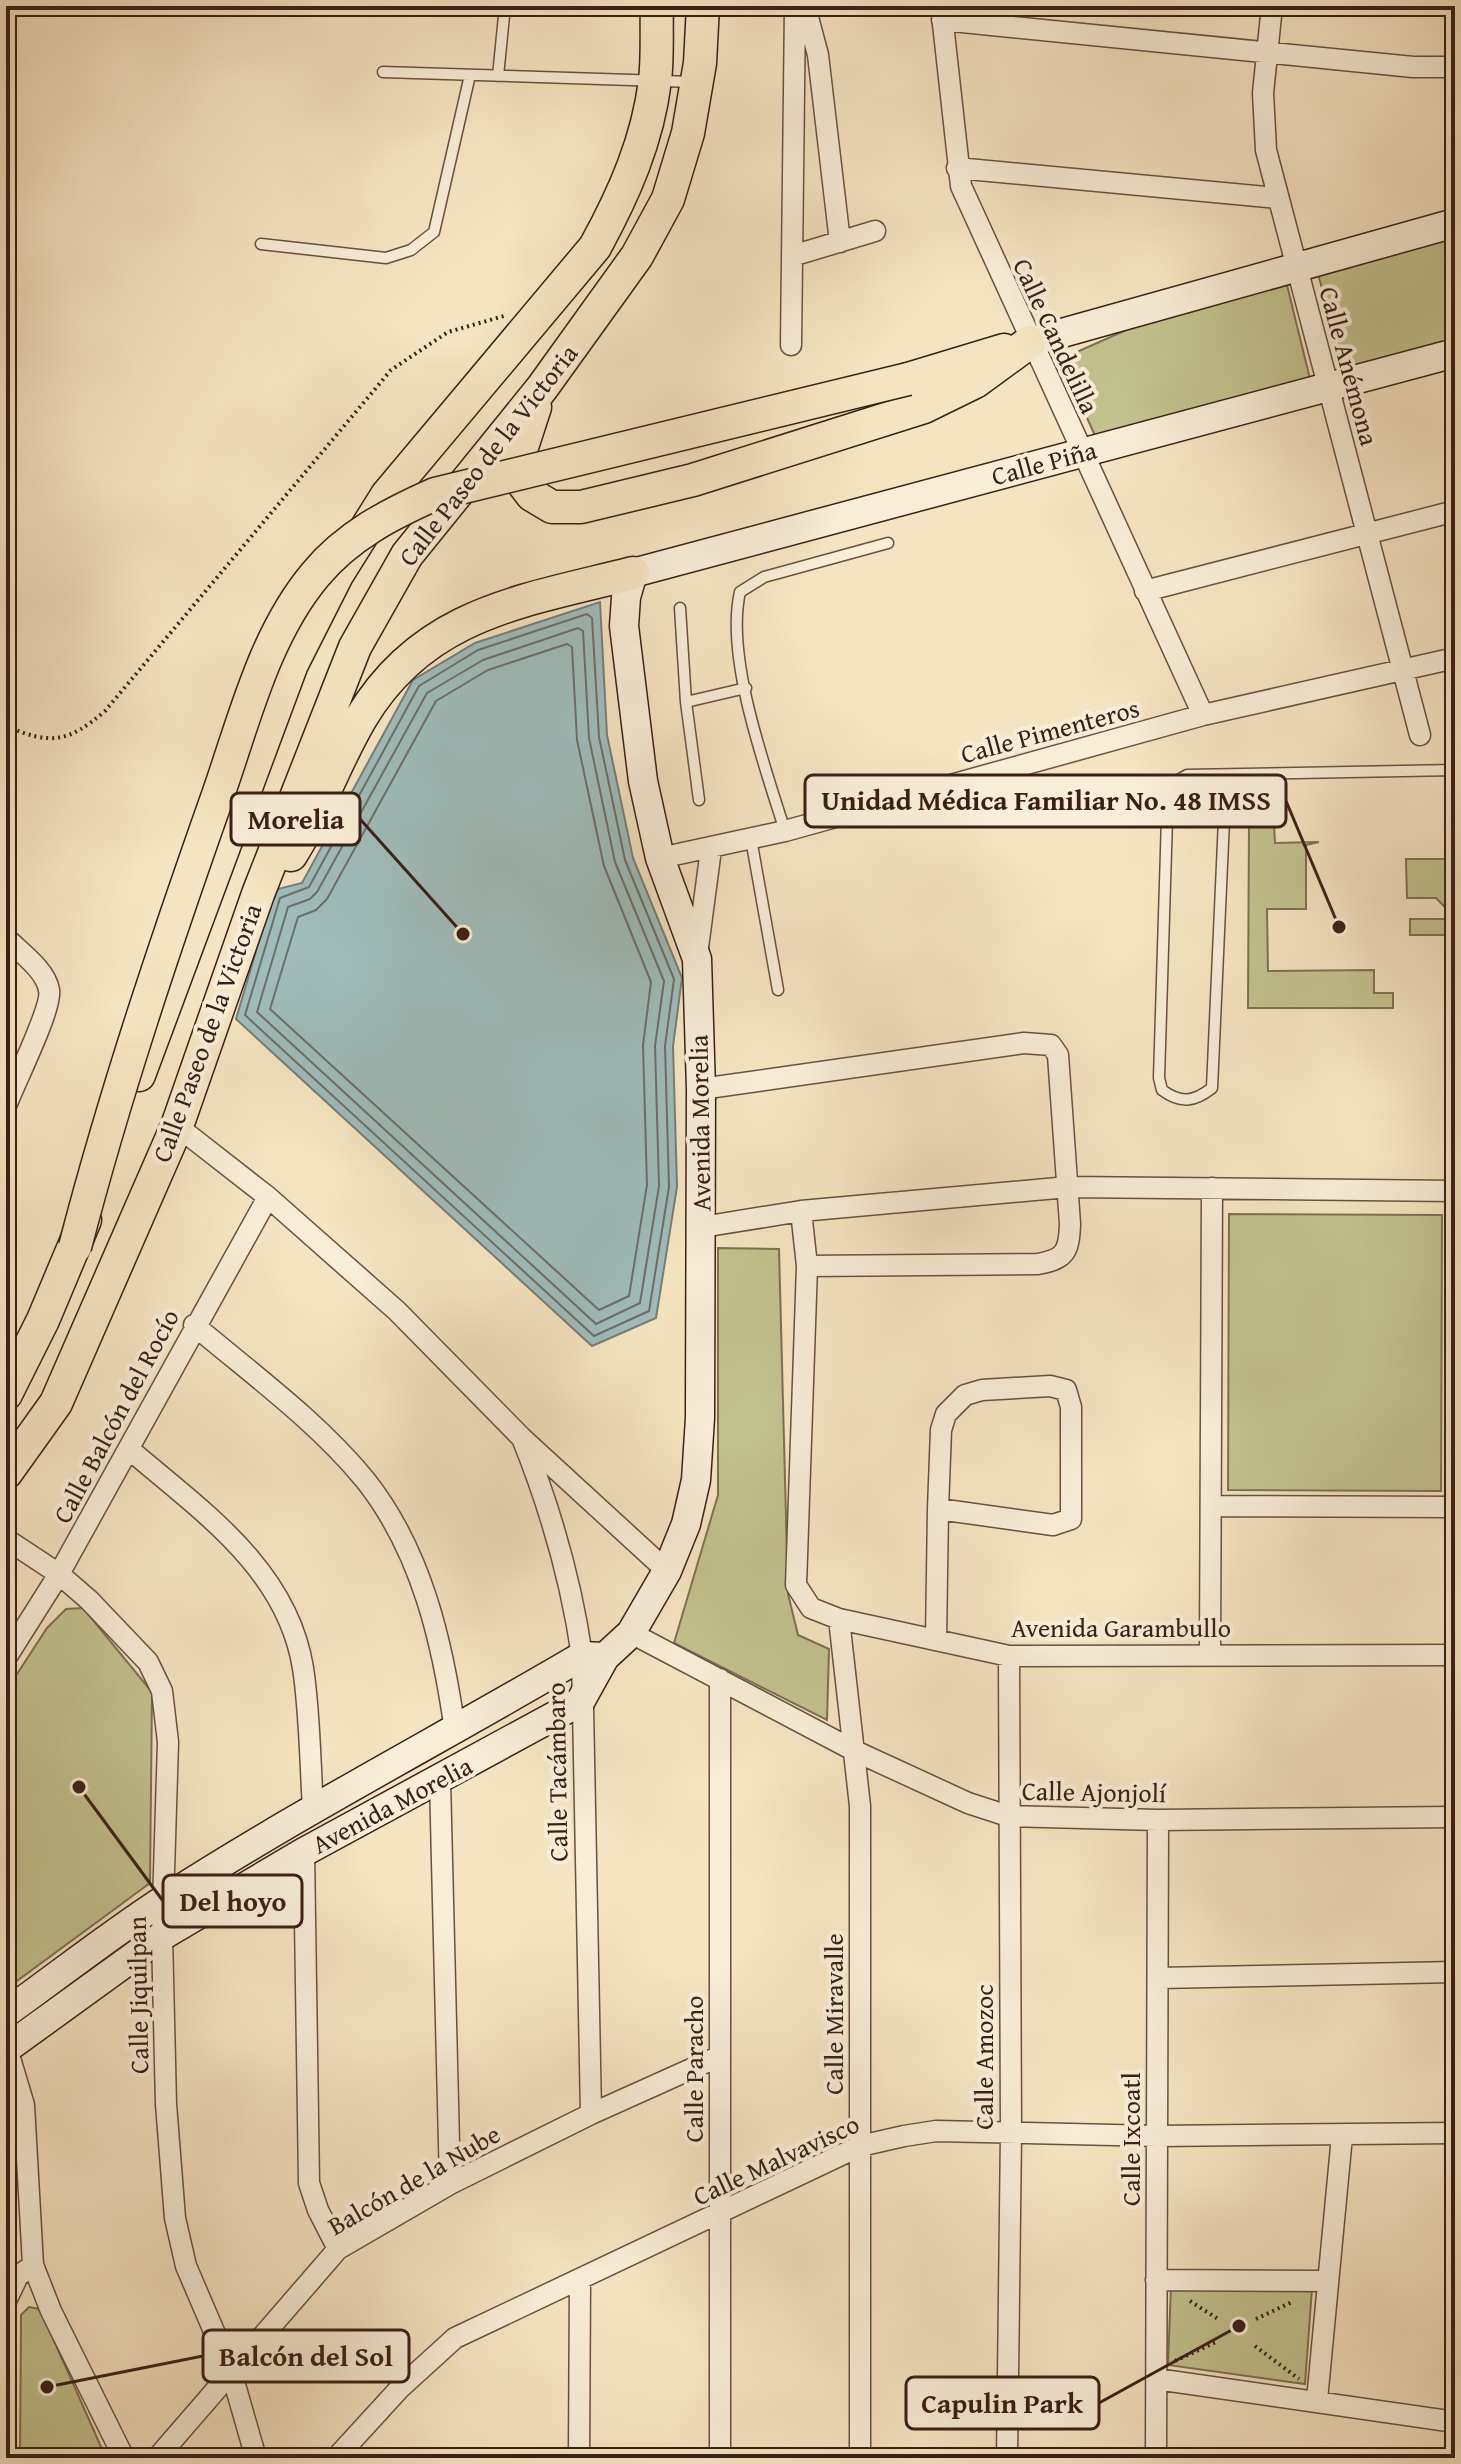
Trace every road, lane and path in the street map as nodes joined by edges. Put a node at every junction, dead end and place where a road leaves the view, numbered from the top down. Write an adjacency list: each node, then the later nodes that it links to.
1 (505, 6): 12 (lane)
2 (657, 6): 13 (main road, Calle Paseo de la Victoria)
3 (703, 6): 14 (main road, Calle Paseo de la Victoria)
4 (795, 6): 21 (street)
5 (805, 6): 19 (street)
6 (1272, 6): 8 (street, Calle Anémona)
7 (942, 13): 8 (street); 15 (street, Calle Candelilla)
8 (1267, 53): 9 (street); 16 (street, Calle Anémona)
9 (1455, 67)
10 (383, 72): 11 (lane)
11 (470, 75): 12 (lane); 20 (lane)
12 (498, 76): 13 (lane)
13 (655, 80): 14 (lane); 64 (main road, Calle Paseo de la Victoria)
14 (697, 83): 28 (main road, Calle Paseo de la Victoria)
15 (957, 168): 16 (street); 24 (street, Calle Candelilla)
16 (1278, 198): 22 (street, Calle Anémona)
17 (1455, 223): 22 (main road)
18 (875, 231): 19 (street)
19 (840, 242): 21 (street)
20 (261, 244)
21 (792, 256): 25 (street)
22 (1297, 268): 24 (main road); 27 (street, Calle Anémona)
23 (505, 315): 41 (path)
24 (1030, 342): 28 (main road); 29 (street, Calle Candelilla); 64 (main road, bridge)
25 (791, 345)
26 (1455, 353): 27 (main road, Calle Piña)
27 (1328, 387): 29 (main road, Calle Piña); 31 (street, Calle Anémona)
28 (542, 388): 50 (main road, Calle Paseo de la Victoria)
29 (1081, 453): 33 (main road, Calle Piña); 34 (street, Calle Candelilla)
30 (1455, 511): 31 (street)
31 (1367, 535): 34 (street); 37 (street, Calle Anémona)
32 (888, 543): 38 (lane)
33 (633, 573): 49 (main road, Avenida Morelia); 50 (main road)
34 (1145, 591): 40 (street, Calle Candelilla)
35 (680, 608): 39 (lane)
36 (1455, 658): 37 (street, Calle Pimenteros)
37 (1403, 670): 40 (street, Calle Pimenteros); 42 (street, Calle Anémona)
38 (746, 688): 39 (lane); 46 (lane)
39 (686, 702): 45 (lane)
40 (1203, 715): 46 (street, Calle Pimenteros)
41 (6, 726)
42 (1420, 735)
43 (1455, 770): 44 (lane)
44 (1226, 775): 44 (lane)
45 (699, 800)
46 (785, 831): 47 (street, Calle Pimenteros)
47 (751, 839): 48 (street, Calle Pimenteros); 53 (lane)
48 (711, 849): 49 (street, Calle Pimenteros); 52 (street)
49 (660, 858): 52 (main road, Avenida Morelia)
50 (258, 894): 57 (main road, Calle Paseo de la Victoria)
51 (6, 938): 54 (street)
52 (697, 959): 55 (main road, Avenida Morelia)
53 (778, 990)
54 (14, 1057): 56 (street)
55 (701, 1089): 58 (street); 63 (main road, Avenida Morelia)
56 (6, 1106)
57 (177, 1126): 61 (street, Calle Tacámbaro); 70 (main road, Calle Paseo de la Victoria)
58 (1068, 1187): 59 (street); 62 (street); 65 (street)
59 (1212, 1188): 60 (street); 71 (street)
60 (1455, 1191)
61 (268, 1197): 66 (street, Calle Balcón del Rocío); 68 (street, Calle Tacámbaro)
62 (801, 1211): 63 (street); 65 (street, Avenida Garambullo)
63 (702, 1227): 75 (main road, Avenida Morelia)
64 (75, 1247): 67 (main road, Calle Paseo de la Victoria)
65 (807, 1266): 77 (street, Avenida Garambullo)
66 (194, 1325): 69 (street, Calle Balcón del Rocío); 87 (street)
67 (6, 1394)
68 (522, 1438): 75 (street, Calle Tacámbaro); 83 (street, Calle Tacámbaro)
69 (129, 1449): 76 (street, Calle Balcón del Rocío); 90 (street)
70 (6, 1473)
71 (1211, 1506): 72 (street); 80 (street)
72 (1455, 1507)
73 (938, 1509): 73 (street); 79 (street)
74 (6, 1539): 76 (street, Calle Jiquilpan)
75 (667, 1571): 78 (main road, Avenida Morelia)
76 (59, 1574): 84 (street, Calle Balcón del Rocío); 95 (street, Calle Jiquilpan)
77 (839, 1619): 79 (street, Avenida Garambullo); 88 (street, Calle Miravalle)
78 (631, 1633): 83 (main road, Avenida Morelia); 85 (street, Calle Ajonjolí)
79 (936, 1640): 82 (street, Avenida Garambullo)
80 (1210, 1654): 81 (street, Avenida Garambullo); 82 (street, Avenida Garambullo)
81 (1455, 1655)
82 (1009, 1656): 91 (street, Calle Amozoc)
83 (594, 1657): 86 (main road, Avenida Morelia); 87 (main road, Avenida Morelia)
84 (6, 1658)
85 (720, 1679): 88 (street, Calle Ajonjolí); 101 (street, Calle Paracho)
86 (580, 1702): 89 (main road, Avenida Morelia); 102 (street, Calle Tacámbaro)
87 (455, 1731): 90 (main road, Avenida Morelia)
88 (855, 1751): 91 (street, Calle Ajonjolí); 107 (street, Calle Miravalle)
89 (440, 1780): 94 (main road, Avenida Morelia); 108 (street)
90 (313, 1808): 95 (main road, Avenida Morelia)
91 (1008, 1816): 93 (street, Calle Ajonjolí); 103 (street, Calle Amozoc)
92 (1455, 1817): 93 (street, Calle Ajonjolí)
93 (1158, 1820): 98 (street, Calle Ixcoatl)
94 (304, 1852): 96 (main road, Avenida Morelia); 110 (street)
95 (163, 1900): 96 (street, Calle Jiquilpan); 99 (main road, Avenida Morelia)
96 (162, 1936): 100 (main road, Avenida Morelia); 123 (street, Calle Jiquilpan)
97 (1455, 1972): 98 (street)
98 (1159, 1978): 105 (street, Calle Ixcoatl)
99 (6, 2013)
100 (6, 2049): 111 (street)
101 (720, 2056): 102 (street, Balcón de la Nube); 109 (street, Calle Paracho)
102 (591, 2114): 108 (street, Balcón de la Nube)
103 (1011, 2132): 105 (street, Calle Malvavisco); 107 (street, Calle Malvavisco); 135 (street, Calle Amozoc)
104 (1455, 2133): 106 (street, Calle Malvavisco)
105 (1157, 2136): 106 (street, Calle Malvavisco); 113 (street, Calle Ixcoatl)
106 (1342, 2136): 114 (street)
107 (860, 2146): 109 (street, Calle Malvavisco); 134 (street, Calle Miravalle)
108 (450, 2184): 110 (street, Balcón de la Nube)
109 (720, 2214): 112 (street, Calle Malvavisco); 133 (street, Calle Paracho)
110 (338, 2249): 123 (street, Balcón de la Nube)
111 (33, 2265): 117 (street); 128 (street)
112 (580, 2279): 131 (street, Calle Malvavisco); 132 (street)
113 (1156, 2280): 114 (street); 124 (street, Calle Ixcoatl)
114 (1326, 2281): 126 (street)
115 (1178, 2293): 118 (path)
116 (1295, 2300): 119 (path)
117 (6, 2301)
118 (1218, 2319)
119 (1256, 2319)
120 (1216, 2342): 122 (path)
121 (1255, 2346): 125 (path)
122 (1175, 2361)
123 (231, 2371): 129 (street, Balcón de la Nube); 130 (street, Calle Jiquilpan)
124 (1156, 2379): 126 (street); 136 (street, Calle Ixcoatl)
125 (1301, 2381)
126 (1317, 2400): 127 (street)
127 (1455, 2422)
128 (124, 2458)
129 (157, 2458)
130 (256, 2458)
131 (336, 2458)
132 (579, 2458)
133 (720, 2458)
134 (860, 2458)
135 (1007, 2458)
136 (1156, 2458)

